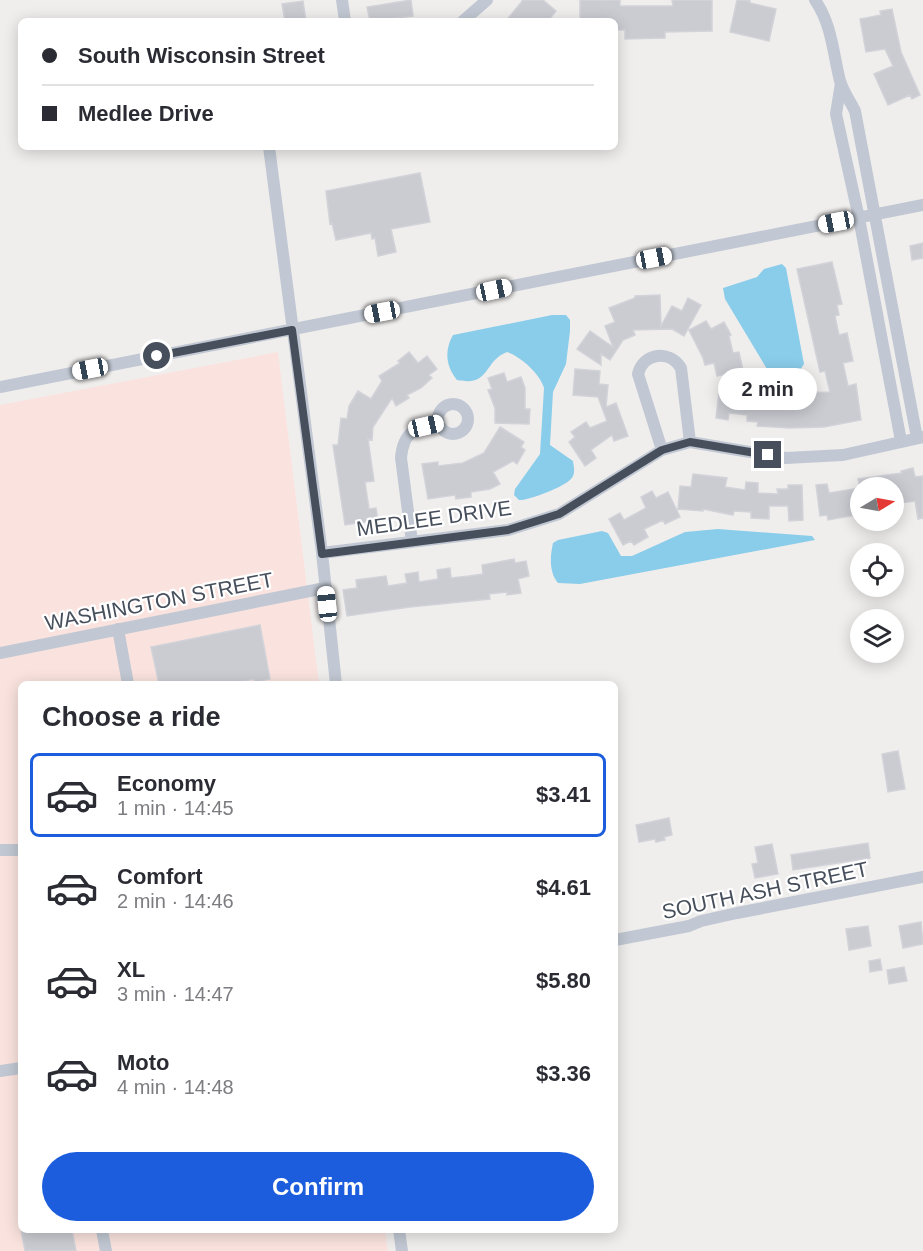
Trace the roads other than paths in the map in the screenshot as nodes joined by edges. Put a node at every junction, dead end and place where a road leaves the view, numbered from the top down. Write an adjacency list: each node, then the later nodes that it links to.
1 (342, 0): 4 (street)
2 (487, 0): 5 (street)
3 (819, 1): 6 (street)
4 (345, 18)
5 (467, 18)
6 (841, 83): 9 (street); 10 (street)
7 (269, 150): 11 (street)
8 (923, 205): 9 (street)
9 (874, 214): 10 (street); 14 (street)
10 (859, 218): 11 (street); 15 (street)
11 (292, 330): 12 (street); 19 (street)
12 (0, 387)
13 (438, 423): 18 (street)
14 (920, 437): 15 (street, MEDLEE DRIVE)
15 (901, 441): 16 (street, MEDLEE DRIVE)
16 (690, 442): 17 (street, MEDLEE DRIVE); 17 (street)
17 (662, 450): 18 (street, MEDLEE DRIVE)
18 (412, 542): 19 (street, MEDLEE DRIVE)
19 (322, 554): 20 (street)
20 (326, 588): 21 (street, WASHINGTON STREET); 24 (street)
21 (118, 629): 22 (street, WASHINGTON STREET); 23 (street)
22 (0, 653)
23 (127, 681)
24 (336, 681)
25 (0, 850): 26 (street)
26 (18, 850)
27 (923, 877): 28 (street, SOUTH ASH STREET)
28 (618, 939)
29 (18, 1068): 30 (street)
30 (0, 1071)
31 (103, 1233): 33 (street)
32 (399, 1233): 34 (street)
33 (106, 1251)
34 (402, 1251)

